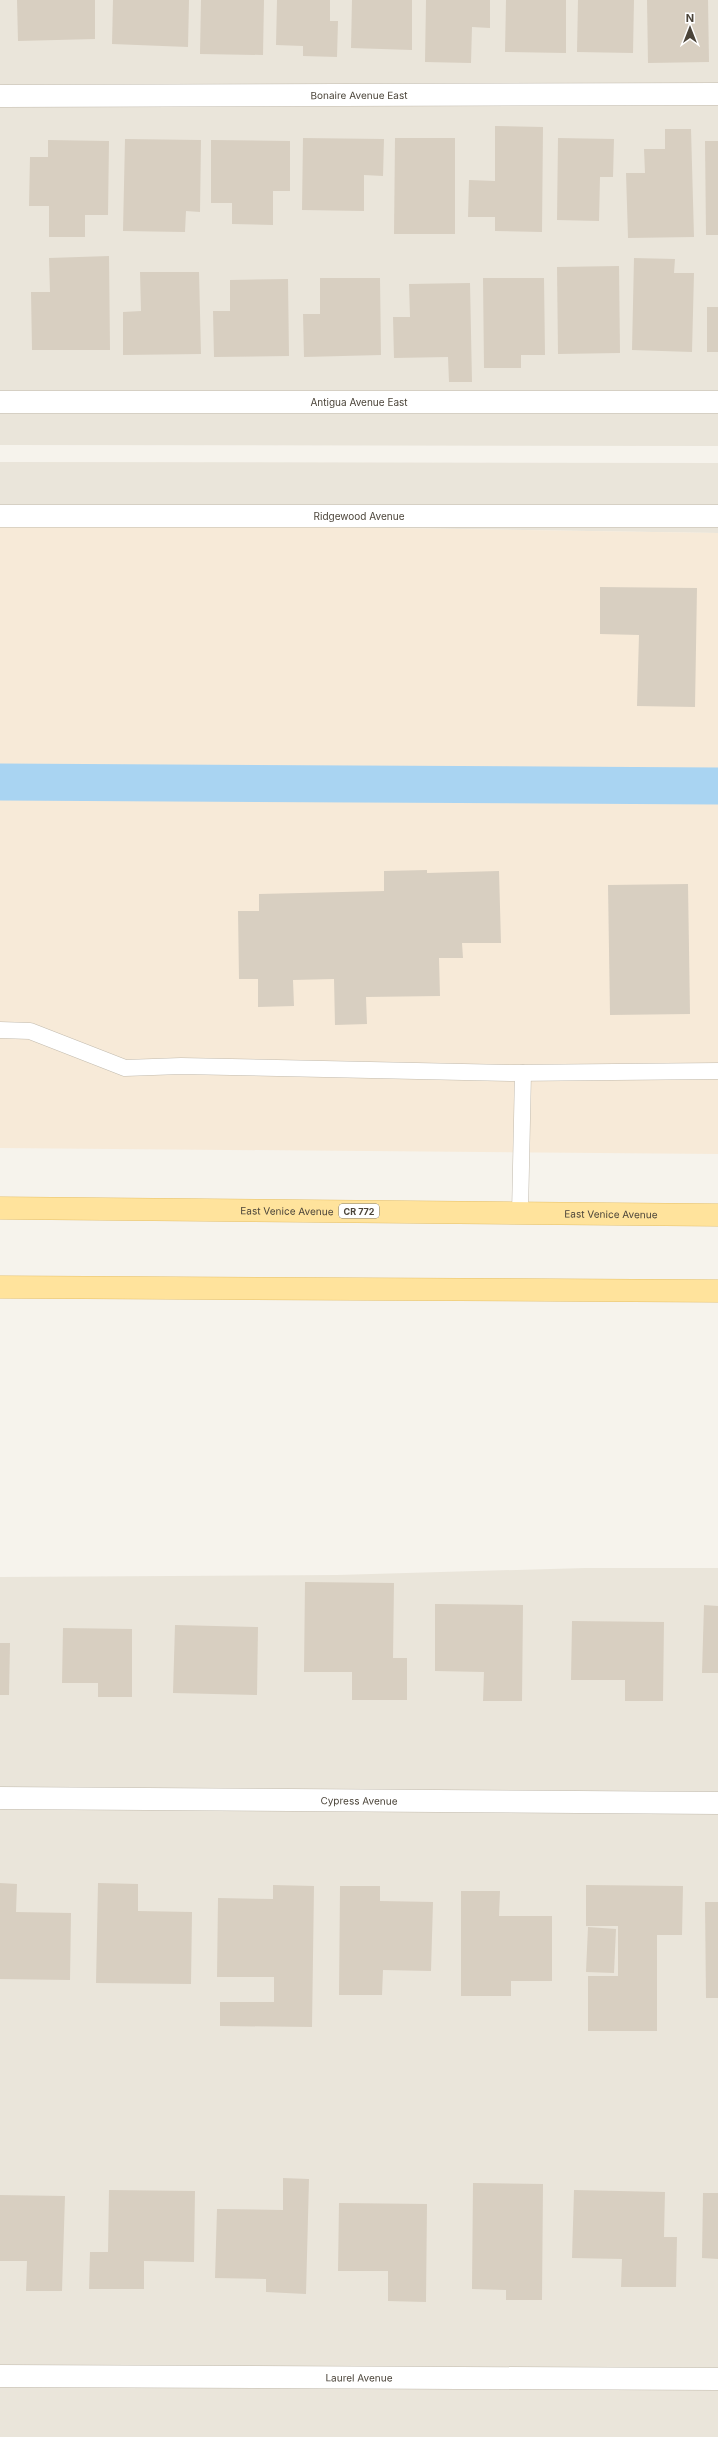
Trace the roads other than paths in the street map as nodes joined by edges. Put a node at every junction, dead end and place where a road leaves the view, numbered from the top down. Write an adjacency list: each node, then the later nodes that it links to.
1 (718, 94): 2 (street, Bonaire Avenue East)
2 (0, 96)
3 (0, 402): 4 (street, Antigua Avenue East)
4 (718, 402)
5 (0, 516): 6 (street, Ridgewood Avenue)
6 (718, 516)
7 (0, 1030): 9 (lane)
8 (718, 1071): 9 (lane)
9 (523, 1073): 11 (lane)
10 (0, 1208): 11 (main road, East Venice Avenue / CR 772)
11 (520, 1213): 12 (main road, East Venice Avenue / CR 772)
12 (718, 1215)
13 (0, 1287): 14 (main road)
14 (718, 1291)
15 (0, 1798): 16 (street, Cypress Avenue)
16 (718, 1803)
17 (0, 2376): 18 (street, Laurel Avenue)
18 (718, 2379)

